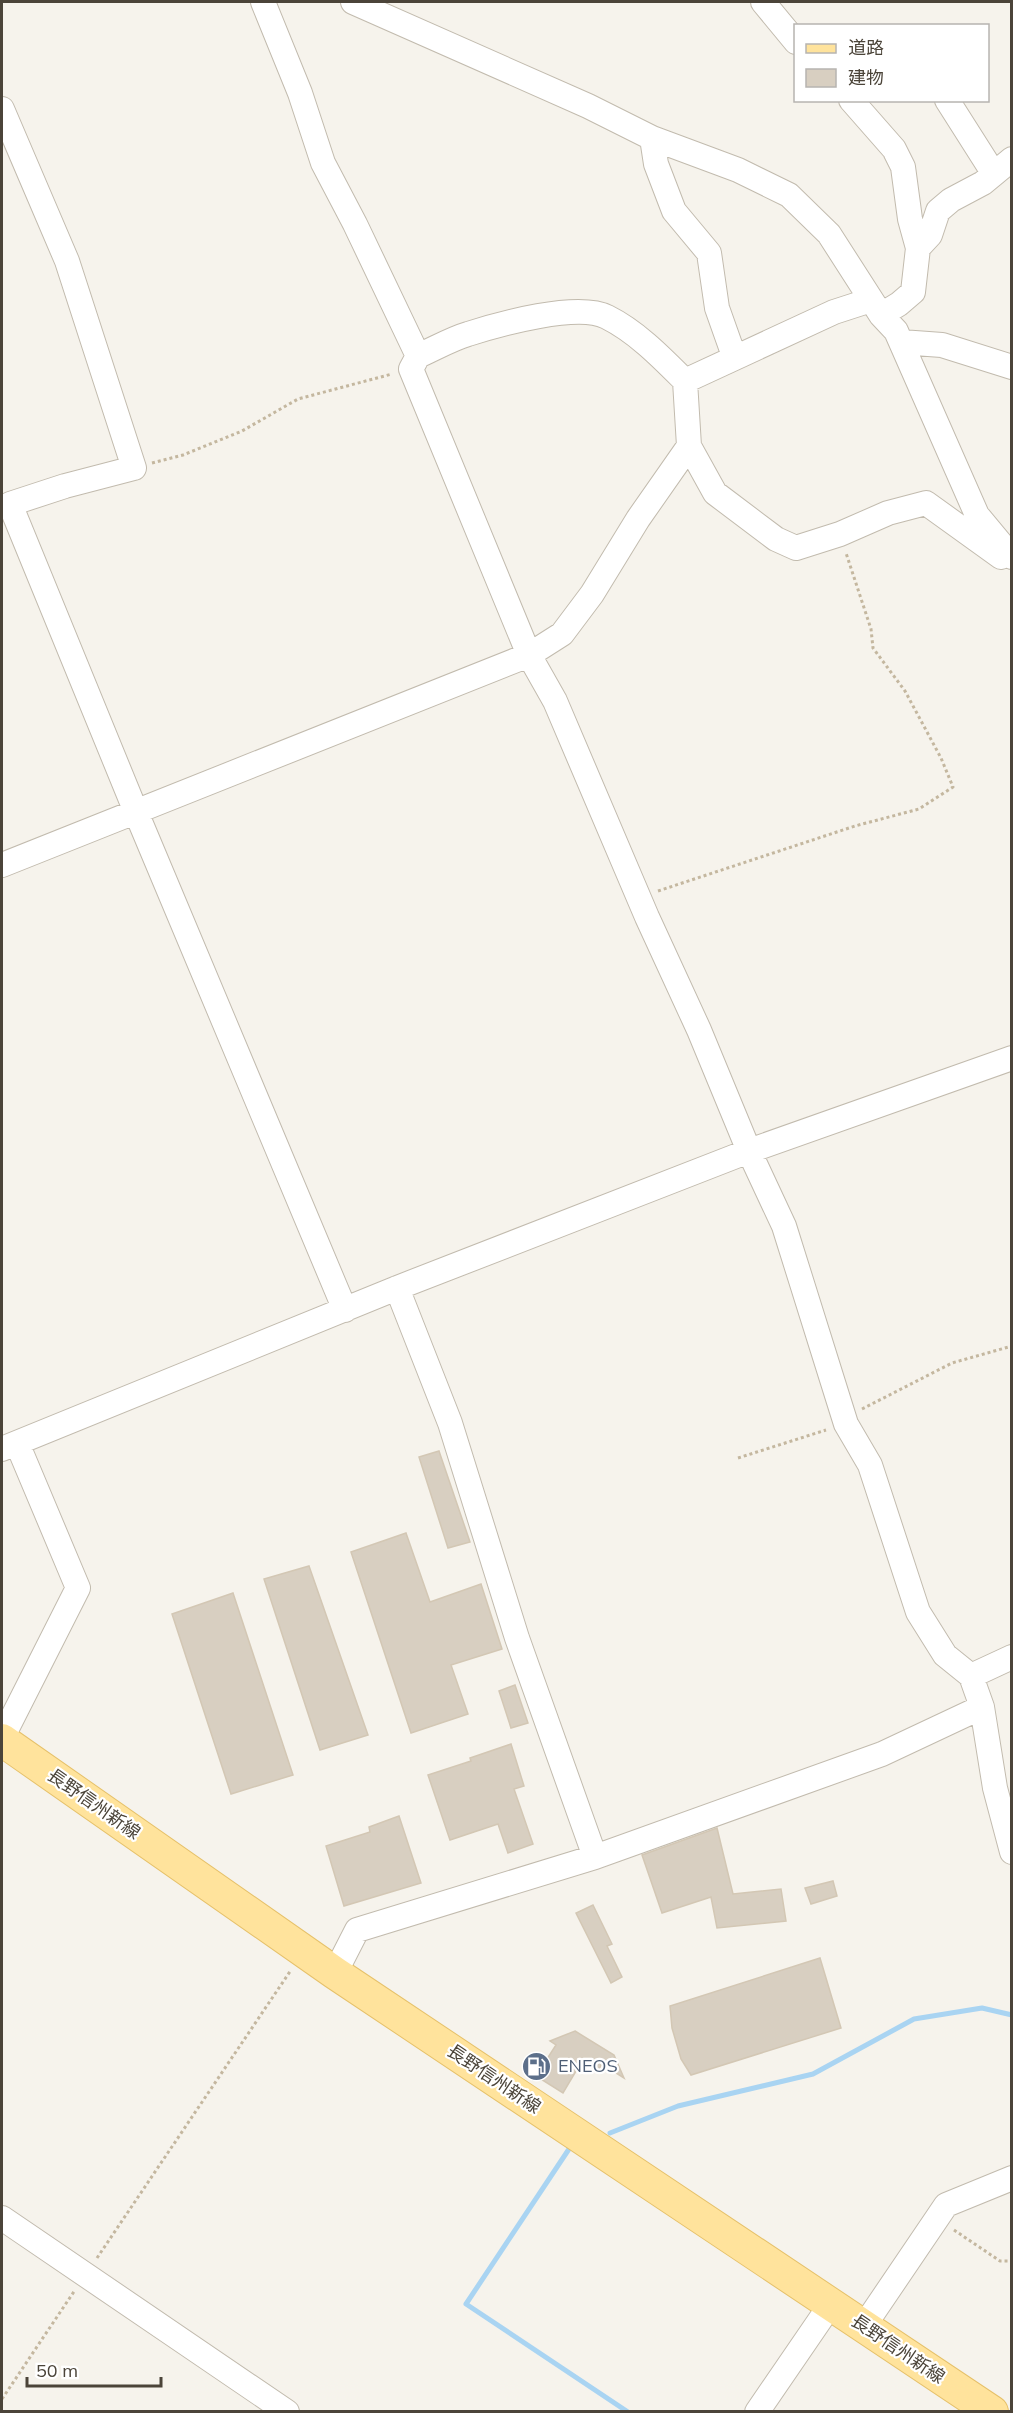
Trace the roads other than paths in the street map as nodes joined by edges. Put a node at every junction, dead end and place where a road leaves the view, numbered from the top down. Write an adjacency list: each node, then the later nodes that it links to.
1 (263, 2): 14 (street)
2 (353, 2): 8 (street)
3 (763, 2): 4 (street)
4 (794, 41)
5 (853, 102): 10 (street)
6 (948, 102): 9 (street)
7 (2, 109): 18 (street)
8 (652, 138): 11 (street); 13 (street)
9 (1002, 167): 10 (street)
10 (918, 248): 11 (street)
11 (876, 307): 12 (street); 13 (street)
12 (901, 342): 15 (street); 19 (street)
13 (734, 356): 16 (street)
14 (415, 362): 16 (street); 20 (street)
15 (1011, 367)
16 (685, 381): 17 (street)
17 (689, 446): 19 (street); 20 (street)
18 (6, 506): 21 (street)
19 (1011, 559)
20 (529, 655): 21 (street); 24 (street)
21 (136, 812): 22 (street); 26 (street)
22 (2, 865)
23 (1011, 1058): 24 (street)
24 (749, 1151): 25 (street); 29 (street)
25 (397, 1288): 26 (street); 33 (street)
26 (345, 1310): 27 (street)
27 (9, 1446): 31 (street)
28 (1011, 1657): 29 (street)
29 (971, 1676): 30 (street)
30 (982, 1707): 32 (street); 33 (street)
31 (2, 1739): 34 (main road, 長野信州新線)
32 (1011, 1852)
33 (595, 1857): 34 (street)
34 (335, 1973): 37 (main road, 長野信州新線)
35 (1011, 2178): 38 (street)
36 (2, 2218): 39 (street)
37 (831, 2304): 38 (main road, 長野信州新線); 40 (street)
38 (864, 2326): 41 (main road, 長野信州新線)
39 (287, 2412)
40 (757, 2412)
41 (992, 2412)

